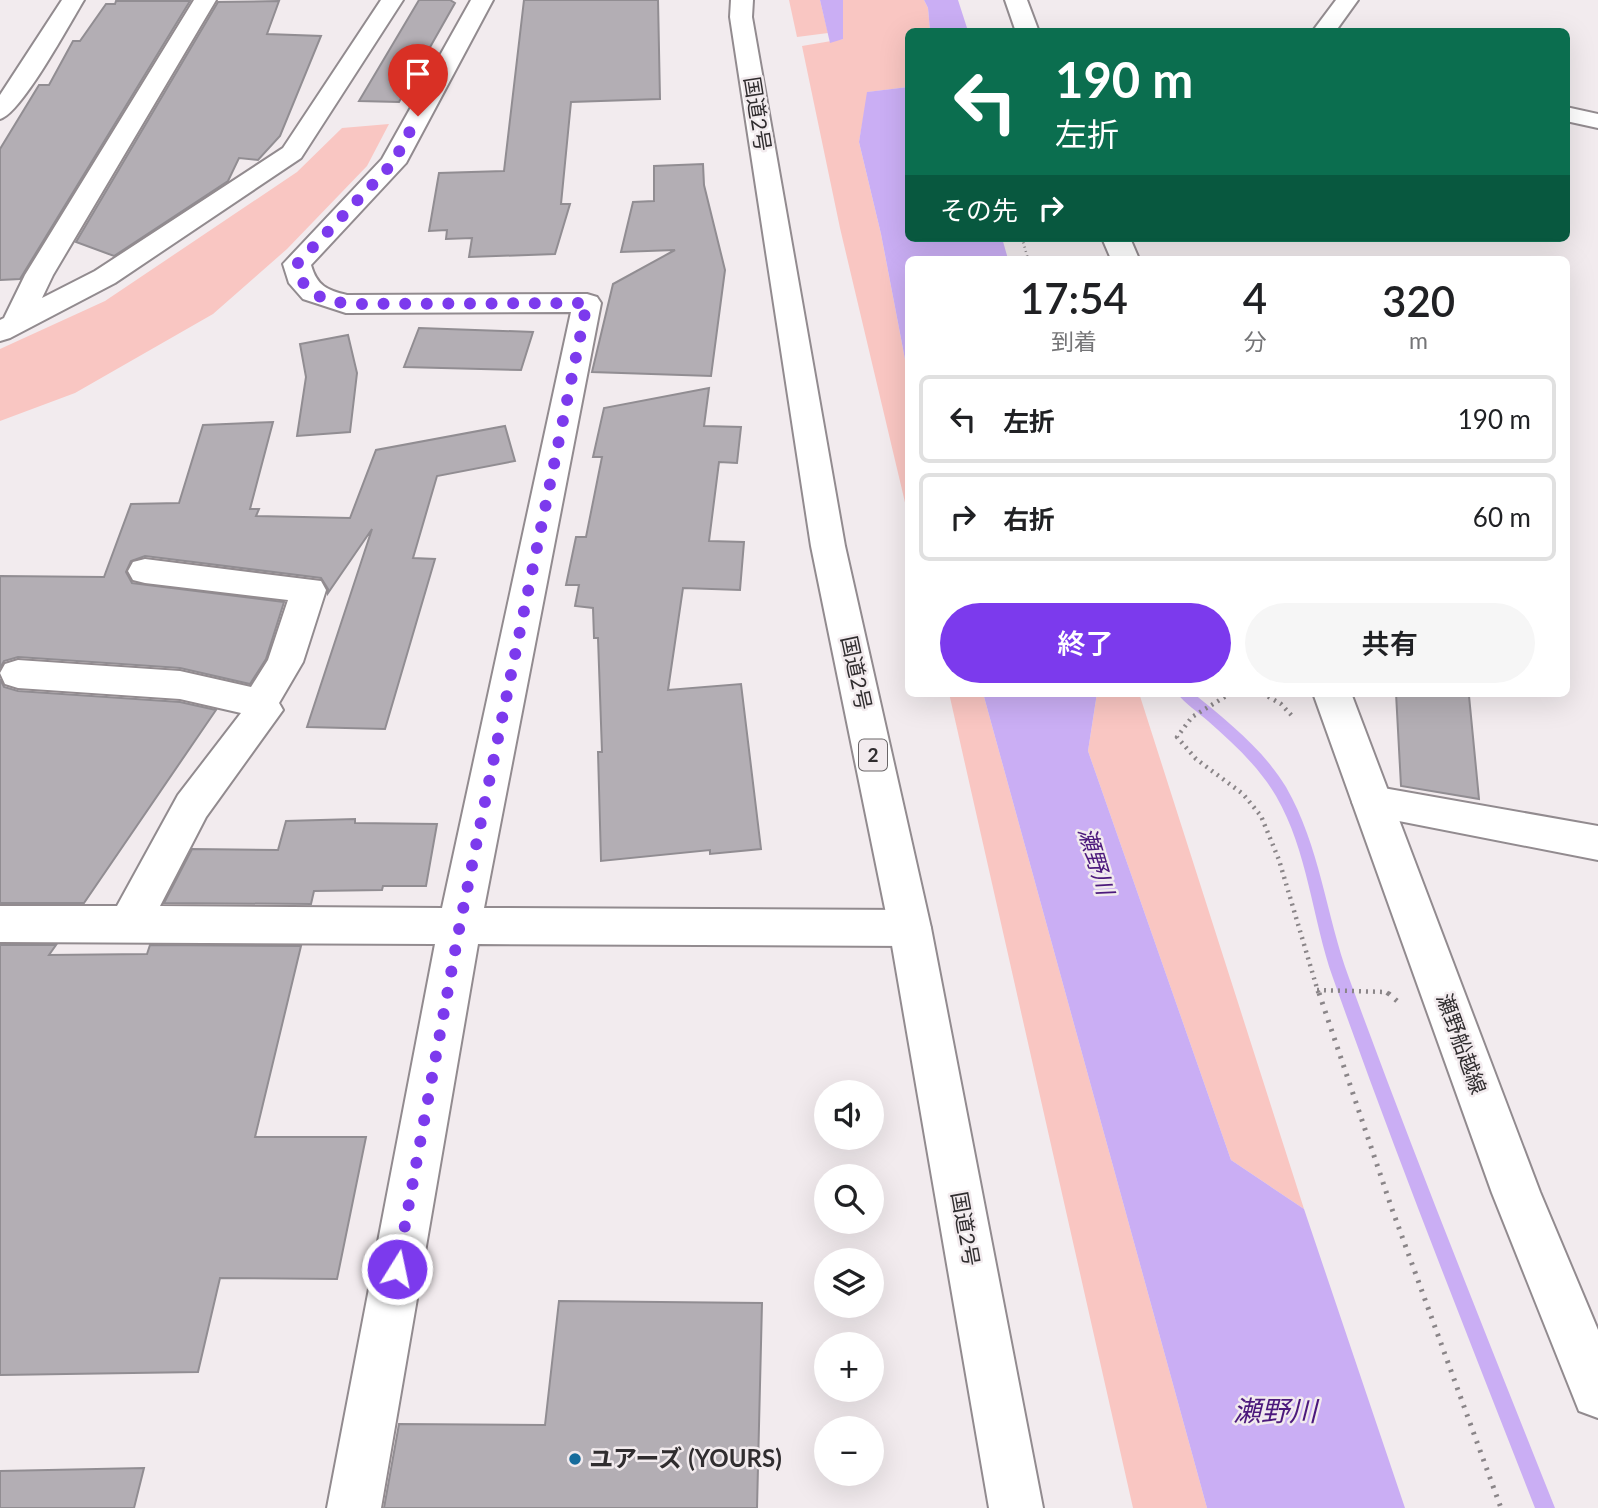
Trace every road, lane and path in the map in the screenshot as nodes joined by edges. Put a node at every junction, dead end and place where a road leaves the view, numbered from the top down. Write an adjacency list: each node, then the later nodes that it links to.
1 (73, 0): 10 (main road)
2 (205, 0): 14 (main road)
3 (392, 0): 14 (main road)
4 (482, 0): 24 (main road)
5 (742, 0): 25 (main road, 国道2号 / 2)
6 (1016, 0): 8 (main road)
7 (1347, 0): 9 (main road)
8 (1026, 28)
9 (1326, 28)
10 (10, 85): 11 (main road)
11 (0, 112)
12 (1570, 115): 13 (main road)
13 (1598, 121)
14 (8, 328)
15 (145, 571): 19 (main road)
16 (18, 674): 19 (main road)
17 (1225, 697): 26 (path)
18 (1333, 697): 20 (main road, 瀬野船越線)
19 (260, 703): 23 (main road)
20 (1372, 802): 21 (main road); 28 (main road, 瀬野船越線)
21 (1598, 843)
22 (0, 923): 23 (main road)
23 (129, 924): 24 (main road)
24 (460, 924): 25 (main road); 29 (main road)
25 (911, 928): 30 (main road, 国道2号 / 2)
26 (1317, 990): 27 (path); 31 (path)
27 (1402, 1006)
28 (1598, 1392)
29 (354, 1508)
30 (1016, 1508)
31 (1501, 1508)

